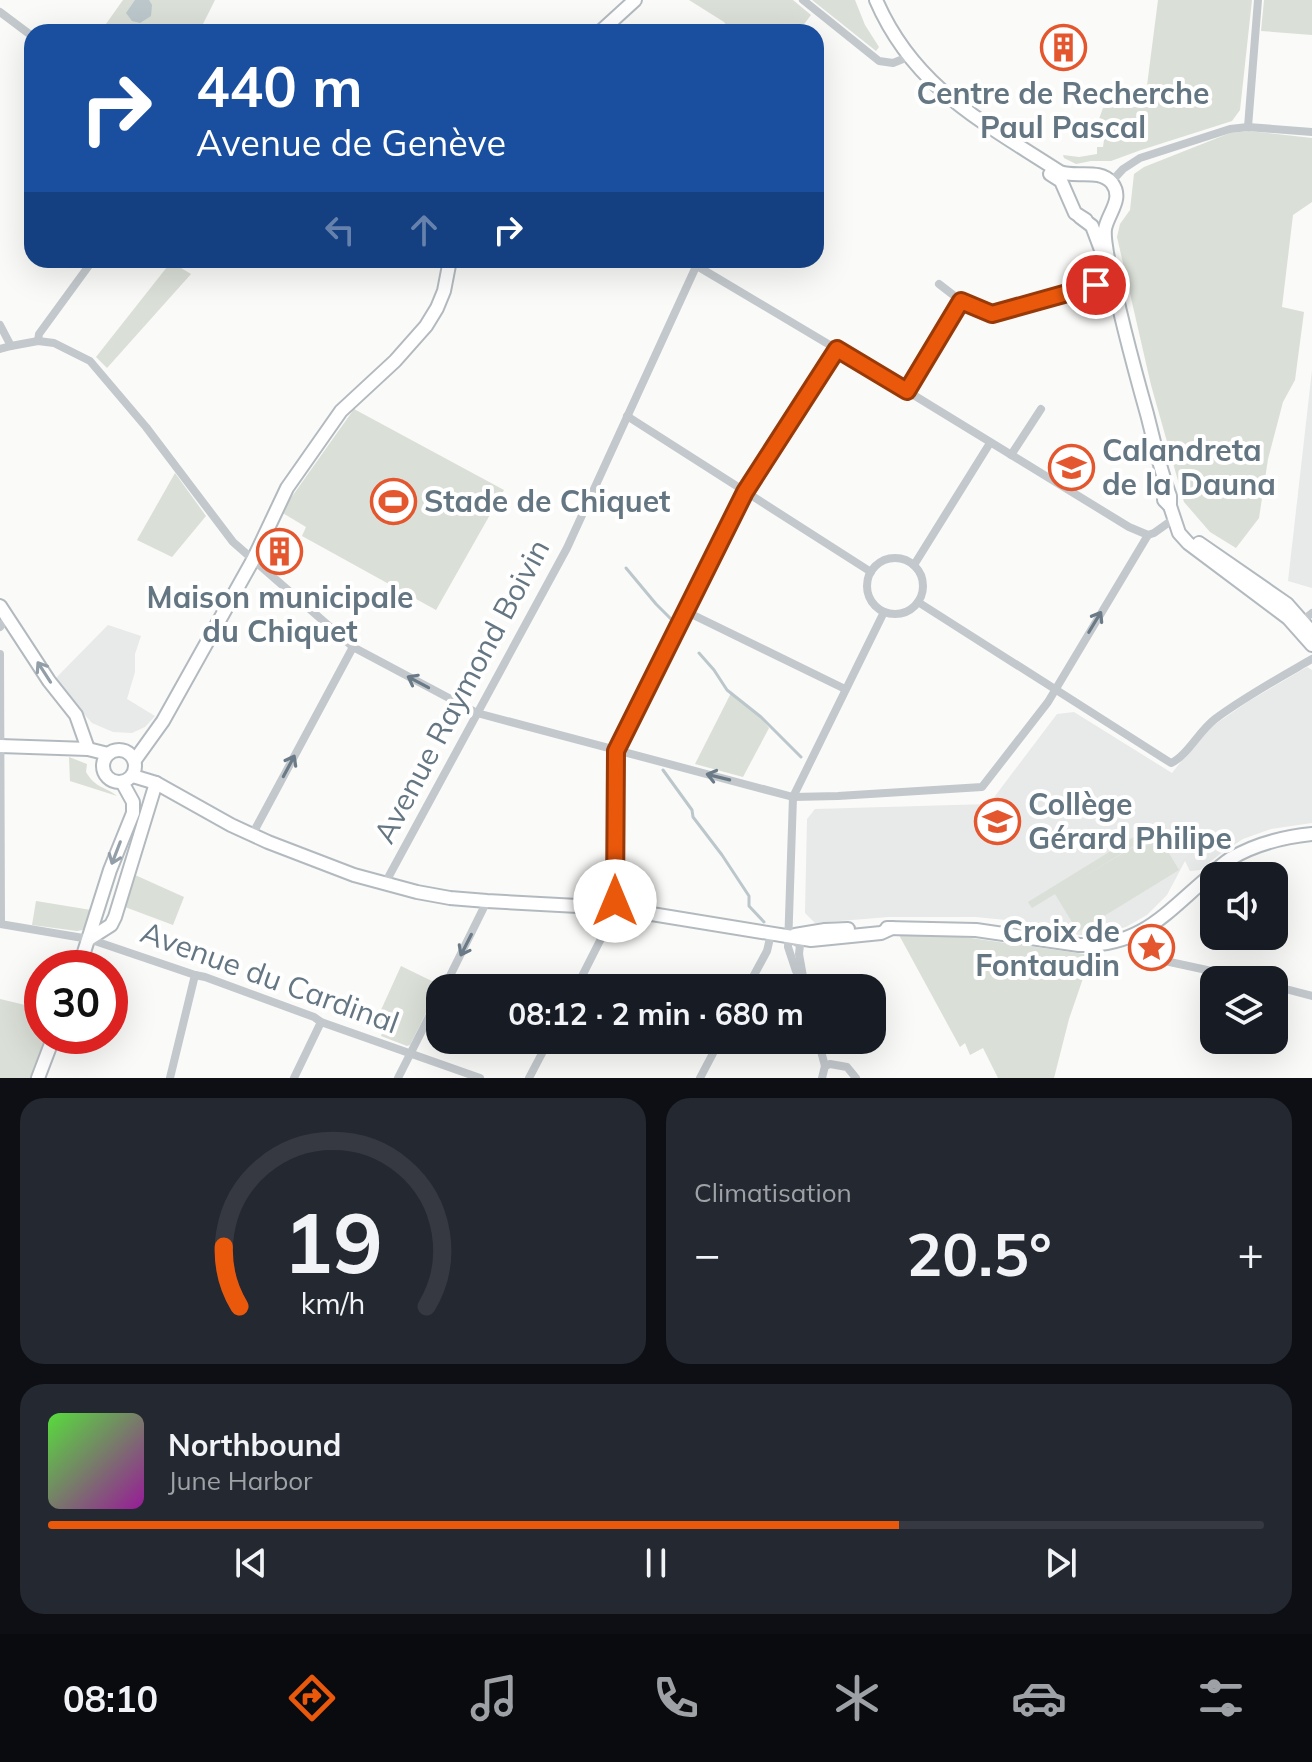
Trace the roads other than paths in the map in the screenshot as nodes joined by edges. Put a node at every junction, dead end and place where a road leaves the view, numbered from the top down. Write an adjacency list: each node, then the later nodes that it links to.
1 (635, 0): 7 (main road)
2 (803, 0): 9 (street)
3 (870, 0): 9 (main road)
4 (876, 0): 12 (main road)
5 (1258, 0): 10 (street)
6 (0, 12): 8 (street)
7 (609, 24)
8 (24, 30)
9 (903, 59): 14 (main road)
10 (1248, 127): 11 (street); 13 (street)
11 (1312, 132)
12 (1085, 175): 13 (main road); 14 (main road)
13 (1111, 182): 15 (main road)
14 (1070, 201): 16 (main road)
15 (1111, 212): 16 (main road); 35 (main road)
16 (1080, 217): 21 (main road)
17 (87, 268): 25 (street)
18 (448, 268): 37 (main road)
19 (696, 268): 31 (street, Avenue Raymond Boivin)
20 (706, 268): 28 (street)
21 (1107, 283): 23 (street); 35 (main road)
22 (939, 284): 23 (street)
23 (961, 301): 29 (street)
24 (0, 325): 26 (street)
25 (38, 341): 26 (street); 37 (street)
26 (11, 346): 27 (street)
27 (0, 349)
28 (837, 349): 29 (street); 34 (street)
29 (907, 391): 32 (street)
30 (1041, 409): 33 (street)
31 (627, 416): 34 (street); 53 (street, Avenue Raymond Boivin)
32 (990, 443): 33 (street); 38 (street)
33 (1011, 455): 36 (street)
34 (745, 492): 39 (street); 42 (street)
35 (1172, 512): 36 (street); 44 (main road); 47 (main road)
36 (1148, 535): 52 (street, one-way to 36)
37 (253, 560): 48 (street); 54 (main road)
38 (914, 565): 39 (street); 40 (street)
39 (871, 572): 43 (street)
40 (918, 602): 43 (street); 52 (street)
41 (0, 606): 45 (main road)
42 (685, 611): 51 (street); 59 (street)
43 (884, 612): 51 (street)
44 (1307, 617): 46 (main road)
45 (4, 622): 56 (main road, one-way to 45)
46 (1312, 633)
47 (1312, 645)
48 (353, 647): 53 (street, one-way to 48); 66 (street, one-way to 48)
49 (0, 654): 55 (street)
50 (1312, 659): 52 (street)
51 (845, 689): 63 (street)
52 (1055, 689): 63 (street)
53 (477, 713): 59 (street); 67 (street, Avenue Raymond Boivin)
54 (149, 738): 58 (main road); 61 (main road)
55 (1, 746): 57 (main road); 70 (street)
56 (88, 749): 57 (main road); 60 (main road)
57 (72, 750): 60 (main road)
58 (124, 750): 60 (main road); 61 (main road)
59 (616, 751): 63 (street, one-way to 59); 69 (street)
60 (106, 760): 61 (main road)
61 (131, 773): 62 (main road); 64 (main road); 74 (main road, one-way to 74)
62 (156, 783): 64 (main road); 66 (main road)
63 (793, 797): 72 (street)
64 (143, 822): 74 (main road)
65 (1312, 834): 73 (main road)
66 (252, 835): 67 (main road)
67 (386, 884): 68 (main road)
68 (487, 901): 69 (main road); 77 (street, one-way to 77)
69 (615, 908): 71 (main road); 78 (street)
70 (0, 924): 74 (street, Avenue du Cardinal)
71 (771, 934): 72 (main road); 79 (street)
72 (788, 936): 73 (main road); 80 (street)
73 (1130, 938): 76 (street)
74 (89, 939): 75 (main road); 81 (street, Avenue du Cardinal)
75 (85, 950)
76 (1200, 969)
77 (451, 974)
78 (583, 974)
79 (755, 974)
80 (802, 974)
81 (195, 975): 84 (street, Avenue du Cardinal); 93 (street)
82 (1288, 990): 83 (street)
83 (1312, 996)
84 (321, 1022): 86 (street, Avenue du Cardinal); 94 (street)
85 (426, 1023): 86 (street)
86 (411, 1053): 95 (street); 96 (street, Avenue du Cardinal)
87 (47, 1054): 92 (main road)
88 (542, 1054): 97 (street)
89 (713, 1054): 98 (street)
90 (822, 1054): 91 (street)
91 (825, 1066): 99 (street); 100 (street)
92 (38, 1078)
93 (170, 1078)
94 (294, 1078)
95 (398, 1078)
96 (480, 1078)
97 (529, 1078)
98 (700, 1078)
99 (822, 1078)
100 (856, 1078)

